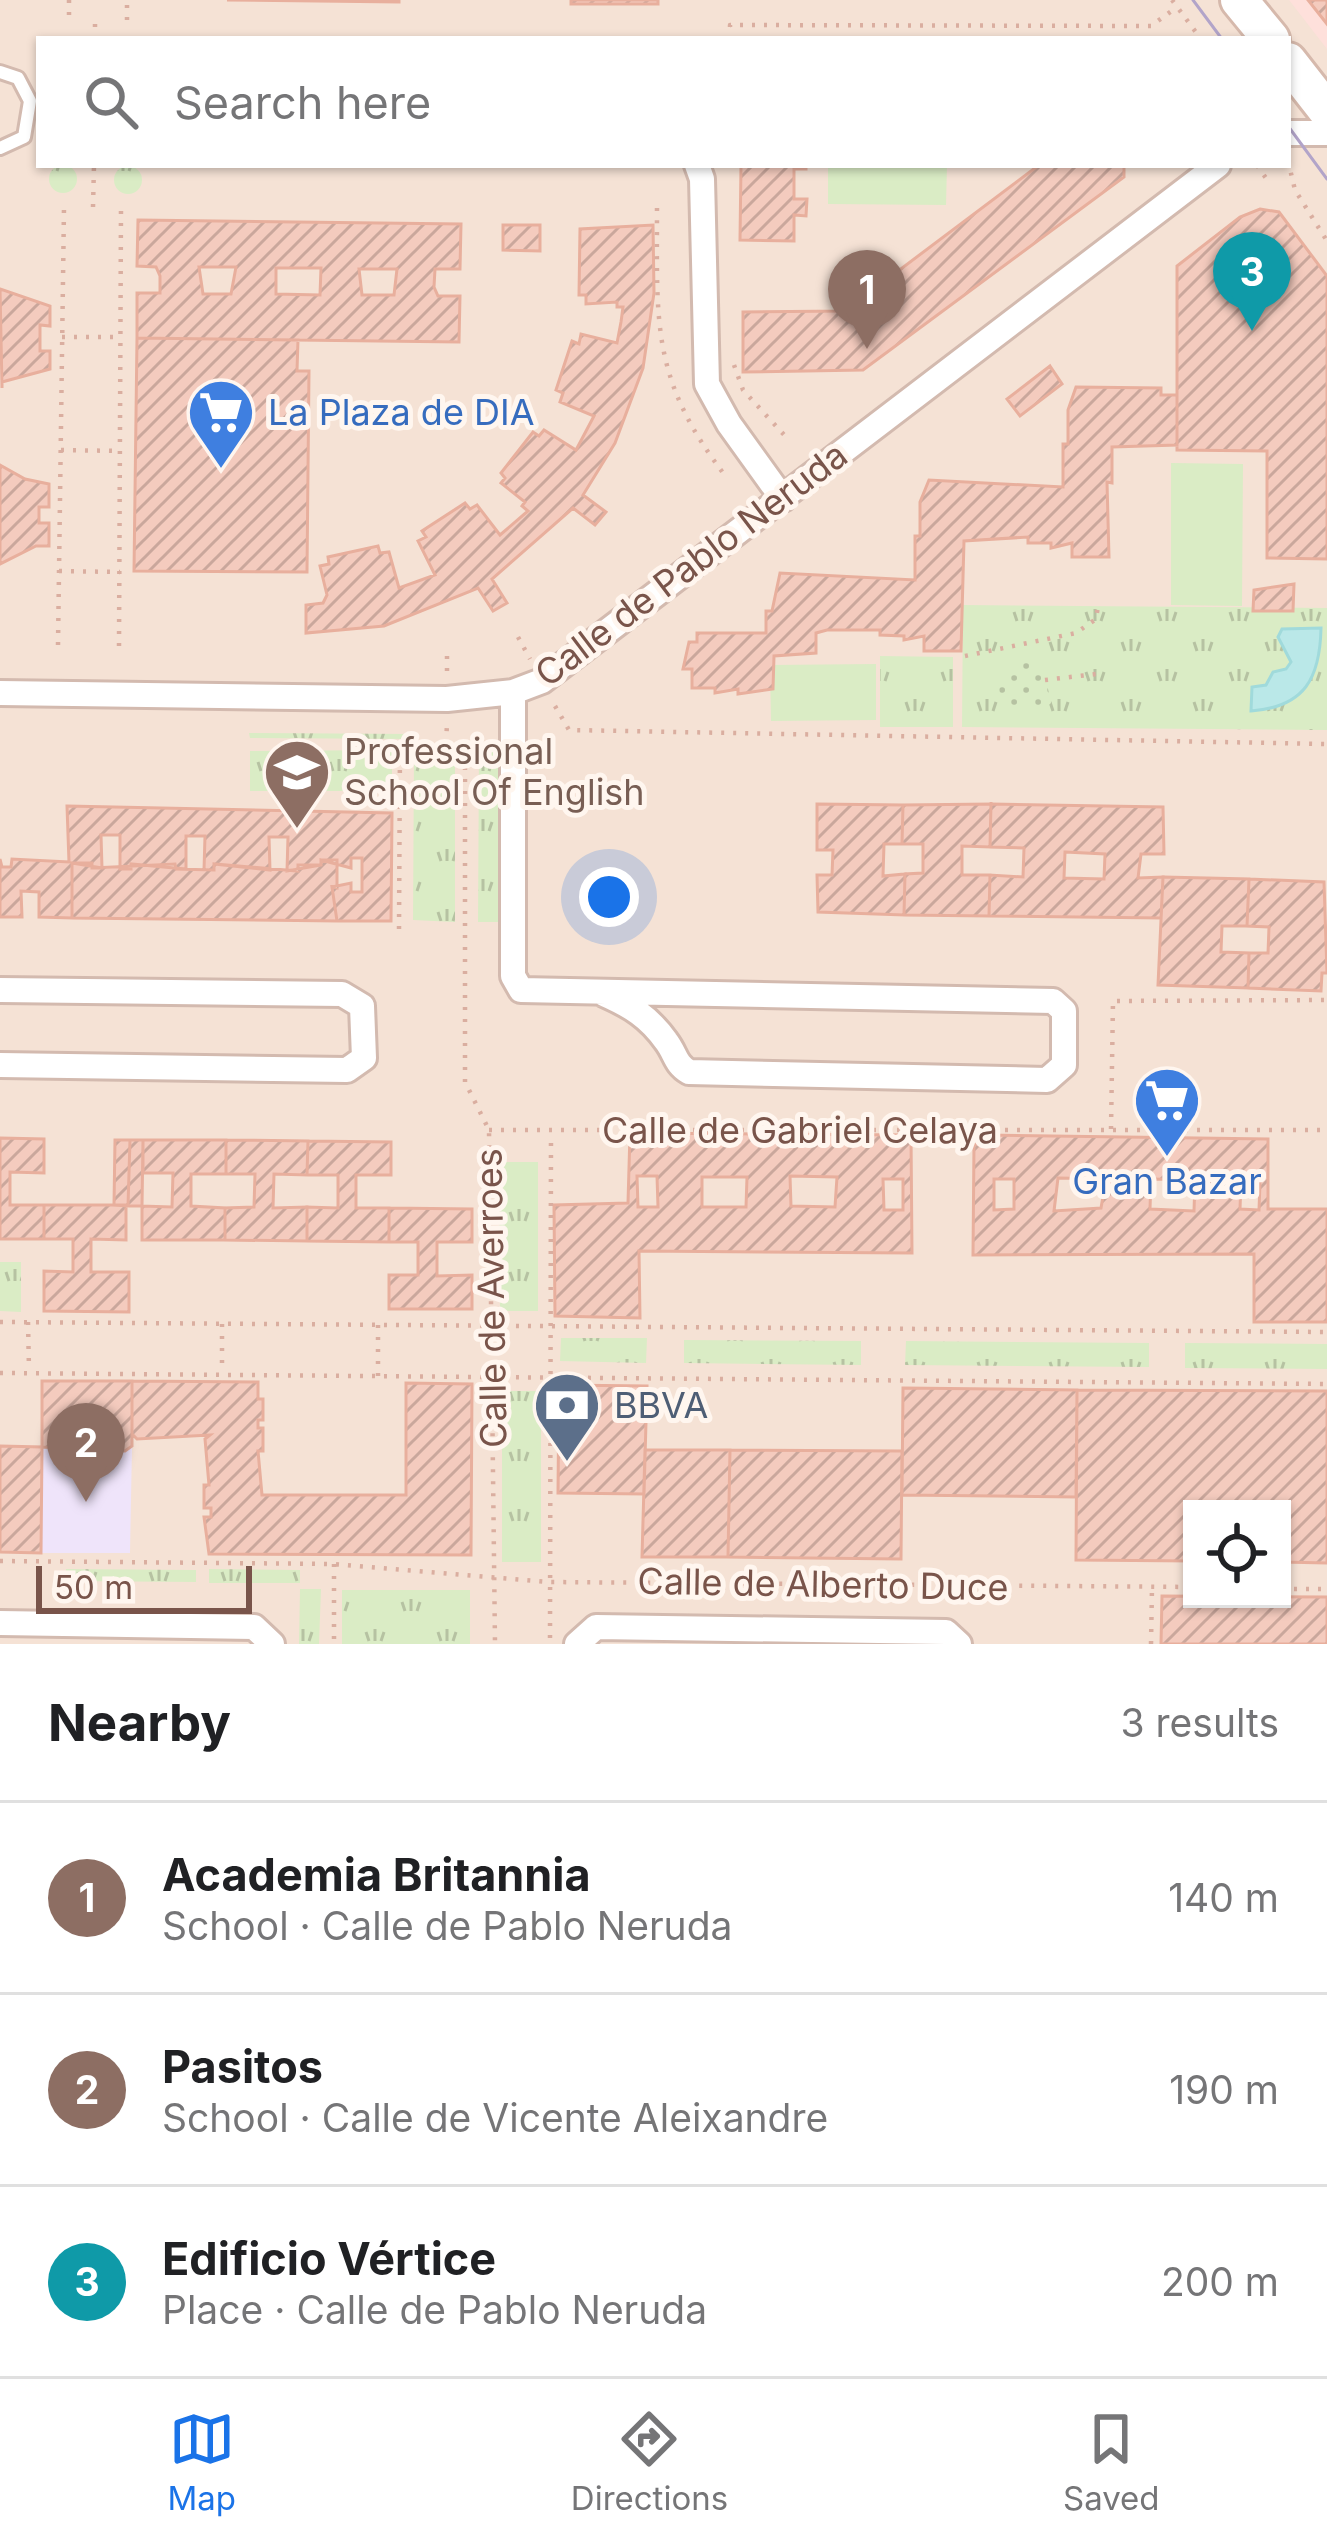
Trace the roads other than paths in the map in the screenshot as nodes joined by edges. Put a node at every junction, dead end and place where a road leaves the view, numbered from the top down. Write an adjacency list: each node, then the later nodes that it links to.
1 (1239, 0): 2 (main road)
2 (1268, 36)
3 (1291, 65): 5 (main road)
4 (0, 72): 8 (lane)
5 (1327, 111)
6 (1291, 133): 7 (street)
7 (1327, 134)
8 (0, 148)
9 (698, 168): 11 (street)
10 (1214, 168): 11 (street, Calle de Pablo Neruda)
11 (782, 499): 12 (street, Calle de Pablo Neruda)
12 (513, 692): 13 (street, Calle de Pablo Neruda); 15 (street, Calle de Gabriel Celaya)
13 (0, 693)
14 (0, 990): 18 (street)
15 (604, 994): 16 (street, Calle de Gabriel Celaya); 17 (street, Calle de Gabriel Celaya)
16 (709, 995): 17 (street); 17 (street, Calle de Gabriel Celaya)
17 (672, 1048)
18 (0, 1065)
19 (0, 1623): 20 (street)
20 (272, 1644)
21 (577, 1644): 22 (street, Calle de Alberto Duce)
22 (959, 1644)

